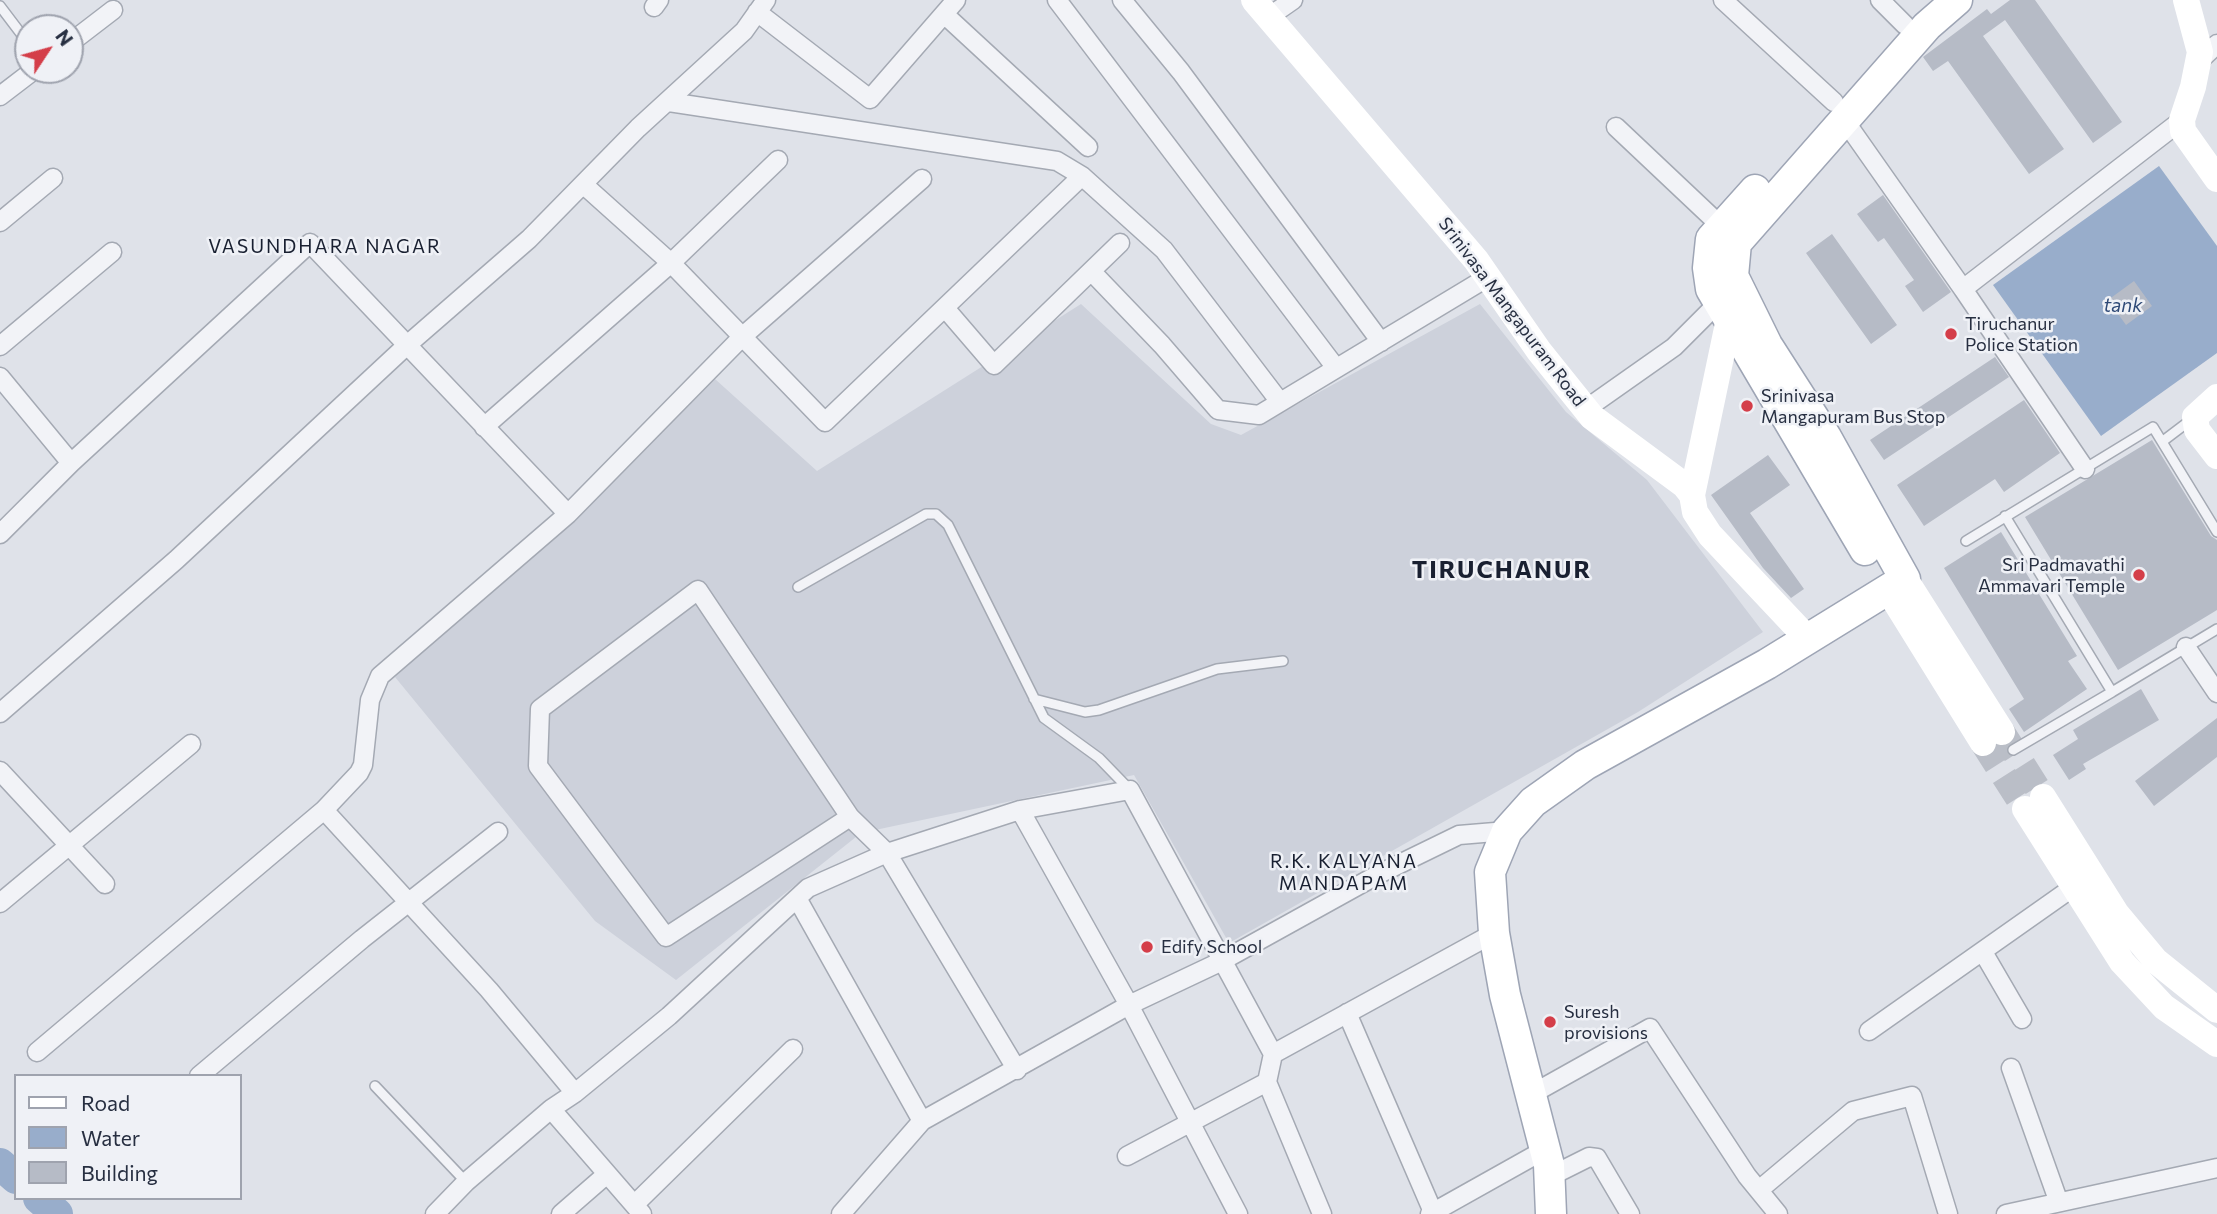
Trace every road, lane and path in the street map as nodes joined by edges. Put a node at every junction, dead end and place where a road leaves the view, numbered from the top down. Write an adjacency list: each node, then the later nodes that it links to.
1 (957, 0): 14 (street)
2 (1056, 0): 47 (street)
3 (1122, 0): 44 (street)
4 (1293, 0): 12 (street)
5 (1723, 0): 23 (street)
6 (1880, 0): 16 (street)
7 (1927, 0): 16 (main road)
8 (1957, 0): 23 (main road)
9 (2186, 0): 19 (street)
10 (0, 6): 15 (lane)
11 (762, 6): 14 (street); 22 (street)
12 (1262, 8): 39 (street, Srinivasa Mangapuram Road)
13 (113, 9): 17 (street)
14 (944, 14): 26 (street)
15 (14, 24)
16 (1905, 25): 23 (main road)
17 (84, 32)
18 (2217, 44): 19 (street)
19 (2198, 62): 24 (street)
20 (16, 84): 21 (street)
21 (0, 96)
22 (669, 102): 28 (street); 32 (street)
23 (1840, 112): 34 (main road); 40 (street); 64 (main road)
24 (2182, 120): 31 (street); 40 (street)
25 (1616, 127): 34 (street)
26 (1088, 147)
27 (778, 160): 37 (street)
28 (1082, 176): 41 (street); 50 (street)
29 (53, 178): 33 (street)
30 (922, 179): 43 (street)
31 (2217, 179)
32 (584, 185): 37 (street); 46 (street)
33 (0, 222)
34 (1722, 227): 42 (main road)
35 (1121, 243): 38 (street)
36 (112, 252): 45 (street)
37 (671, 263): 43 (street); 53 (street)
38 (1091, 271): 41 (street); 50 (street)
39 (1488, 277): 44 (street); 51 (street, Srinivasa Mangapuram Road)
40 (1963, 289): 57 (street)
41 (945, 308): 43 (street)
42 (1724, 311): 51 (street); 58 (street); 64 (main road)
43 (743, 336): 59 (street)
44 (1381, 342): 47 (street)
45 (0, 346)
46 (406, 346): 53 (street); 56 (street); 73 (street)
47 (1336, 369): 50 (street)
48 (0, 377): 56 (street)
49 (2217, 397): 52 (street)
50 (1280, 402)
51 (1586, 409): 58 (street, Srinivasa Mangapuram Road)
52 (2195, 417): 54 (lane); 55 (street)
53 (484, 428): 59 (street)
54 (2163, 441): 57 (lane); 61 (lane)
55 (2217, 456)
56 (71, 463): 62 (street)
57 (2085, 469): 60 (lane)
58 (1692, 495): 67 (street, Srinivasa Mangapuram Road)
59 (568, 514): 78 (street)
60 (2006, 516): 63 (lane); 70 (lane)
61 (2217, 532)
62 (0, 534)
63 (1966, 541)
64 (1901, 581): 67 (main road); 74 (street)
65 (798, 587): 72 (lane)
66 (2217, 629): 68 (lane)
67 (1808, 639): 81 (main road)
68 (2186, 648): 70 (lane); 71 (street)
69 (1283, 661): 72 (lane)
70 (2112, 692): 74 (lane)
71 (2217, 693)
72 (1034, 699): 77 (lane)
73 (0, 713)
74 (1999, 742)
75 (191, 744): 83 (street)
76 (0, 771): 83 (street)
77 (1130, 790): 79 (street); 92 (street)
78 (324, 810): 88 (street); 100 (street)
79 (1020, 810): 84 (street); 93 (street)
80 (850, 817): 80 (street); 84 (street)
81 (1507, 831): 90 (main road); 92 (street)
82 (498, 832): 88 (street)
83 (71, 845): 85 (street); 89 (street)
84 (887, 853): 87 (street); 103 (street)
85 (105, 884)
86 (2072, 888): 91 (street); 94 (street); 98 (street)
87 (798, 900): 107 (street); 110 (street)
88 (408, 902): 104 (street); 107 (street)
89 (0, 903)
90 (1494, 933): 95 (street); 108 (main road)
91 (1983, 952): 96 (street); 97 (street)
92 (1220, 961): 93 (street); 101 (street)
93 (1129, 1005): 103 (street); 111 (street)
94 (2217, 1010)
95 (1348, 1013): 101 (street); 121 (street)
96 (2022, 1019)
97 (1869, 1031)
98 (2217, 1044)
99 (793, 1049): 119 (street)
100 (37, 1052)
101 (1273, 1054): 105 (street)
102 (2011, 1068): 118 (street)
103 (1017, 1070): 110 (street)
104 (201, 1074)
105 (1267, 1082): 111 (street); 126 (street)
106 (375, 1086): 116 (lane)
107 (575, 1093): 109 (street)
108 (1532, 1094): 113 (main road); 117 (street)
109 (551, 1109): 115 (street); 116 (street)
110 (922, 1121): 124 (street)
111 (1189, 1121): 112 (street); 125 (street)
112 (1127, 1156)
113 (1548, 1162): 121 (street); 127 (main road); 128 (street)
114 (2217, 1168): 118 (street)
115 (607, 1174): 119 (street); 123 (street)
116 (466, 1182): 122 (street)
117 (1759, 1190): 129 (street); 130 (street)
118 (2058, 1200): 120 (street)
119 (638, 1210)
120 (2033, 1210): 131 (street)
121 (1432, 1213)
122 (435, 1214)
123 (561, 1214)
124 (841, 1214)
125 (1238, 1214)
126 (1322, 1214)
127 (1551, 1214)
128 (1630, 1214)
129 (1778, 1214)
130 (1948, 1214)
131 (2006, 1214)

